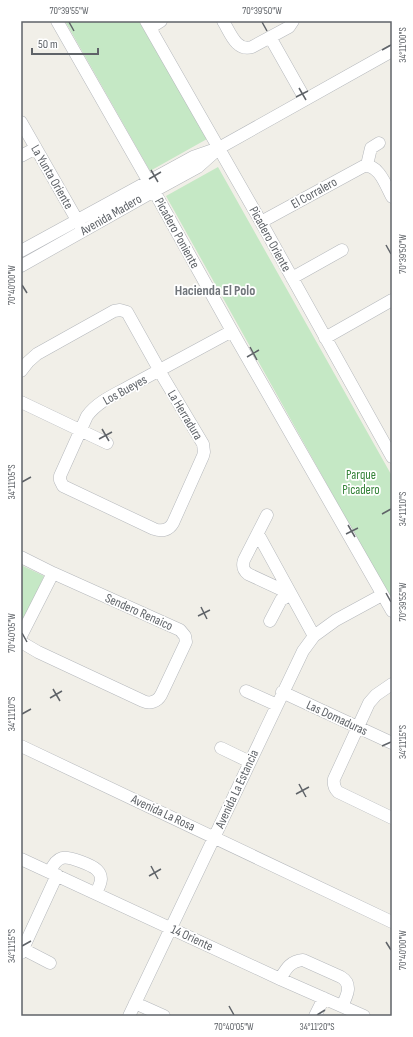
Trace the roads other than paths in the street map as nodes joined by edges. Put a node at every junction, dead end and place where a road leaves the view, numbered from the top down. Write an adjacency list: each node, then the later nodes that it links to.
1 (58, 21): 15 (street, Picadero Poniente)
2 (161, 21): 4 (street)
3 (223, 21): 6 (street)
4 (148, 24): 12 (street, Picadero Oriente)
5 (291, 24): 6 (street)
6 (270, 37): 8 (street)
7 (392, 51): 8 (street, Avenida Madero)
8 (306, 99): 12 (street, Avenida Madero)
9 (21, 122): 11 (street, La Yunta Oriente)
10 (379, 143): 14 (street)
11 (36, 148): 13 (street); 17 (street, La Yunta Oriente)
12 (219, 148): 15 (street, Avenida Madero); 18 (street, Picadero Oriente)
13 (21, 156)
14 (367, 165): 16 (street); 18 (street, El Corralero)
15 (151, 186): 17 (street, Avenida Madero); 19 (street, Avenida Madero); 25 (street, Picadero Poniente)
16 (392, 197)
17 (77, 221): 19 (street, La Yunta Oriente); 21 (street, Avenida Madero)
18 (261, 222): 23 (street, Picadero Oriente)
19 (83, 232): 22 (street, Avenida Madero)
20 (342, 250): 23 (street)
21 (21, 251)
22 (21, 266)
23 (292, 278): 26 (street, Picadero Oriente)
24 (392, 300): 26 (street)
25 (232, 331): 27 (street, Los Bueyes); 39 (street, Picadero Poniente)
26 (325, 338): 32 (street, Picadero Oriente)
27 (159, 370): 28 (street, La Herradura); 30 (street, Los Bueyes); 33 (street, La Herradura)
28 (21, 371)
29 (21, 402): 30 (street)
30 (80, 430): 31 (street); 33 (street, Los Bueyes)
31 (107, 443)
32 (392, 457)
33 (63, 486)
34 (267, 514): 35 (street)
35 (258, 534): 38 (street); 38 (street)
36 (21, 557): 37 (street, Sendero Renaico)
37 (53, 573): 42 (street); 44 (street, Sendero Renaico)
38 (291, 594): 41 (street); 43 (street)
39 (382, 595): 40 (street, Picadero Poniente); 43 (street, Avenida La Estancia)
40 (392, 611)
41 (270, 621)
42 (21, 636)
43 (314, 636): 47 (street, Avenida La Estancia)
44 (21, 642)
45 (391, 687): 49 (street)
46 (246, 692): 48 (street)
47 (282, 692): 48 (street, Avenida La Estancia); 49 (street, Las Domaduras)
48 (277, 705): 53 (street, Avenida La Estancia)
49 (358, 727): 50 (street, Las Domaduras); 54 (street)
50 (392, 743)
51 (21, 746): 55 (street, Avenida La Rosa)
52 (221, 748): 53 (street)
53 (250, 762): 55 (street, Avenida La Estancia)
54 (392, 818)
55 (214, 837): 59 (street, Avenida La Rosa); 60 (street, Avenida La Estancia)
56 (21, 859): 57 (street, 14 Oriente)
57 (54, 874): 58 (street, 14 Oriente); 58 (street); 61 (street)
58 (96, 893): 60 (street, 14 Oriente)
59 (392, 922)
60 (171, 928): 63 (street, 14 Oriente); 65 (street, Avenida La Estancia)
61 (22, 951): 62 (street)
62 (50, 963)
63 (280, 978): 64 (street, 14 Oriente); 66 (street)
64 (324, 998): 66 (street, 14 Oriente); 69 (street)
65 (135, 1003): 67 (street, Avenida La Estancia); 68 (street)
66 (342, 1006): 70 (street, 14 Oriente)
67 (129, 1016)
68 (164, 1016)
69 (316, 1016)
70 (364, 1016)

